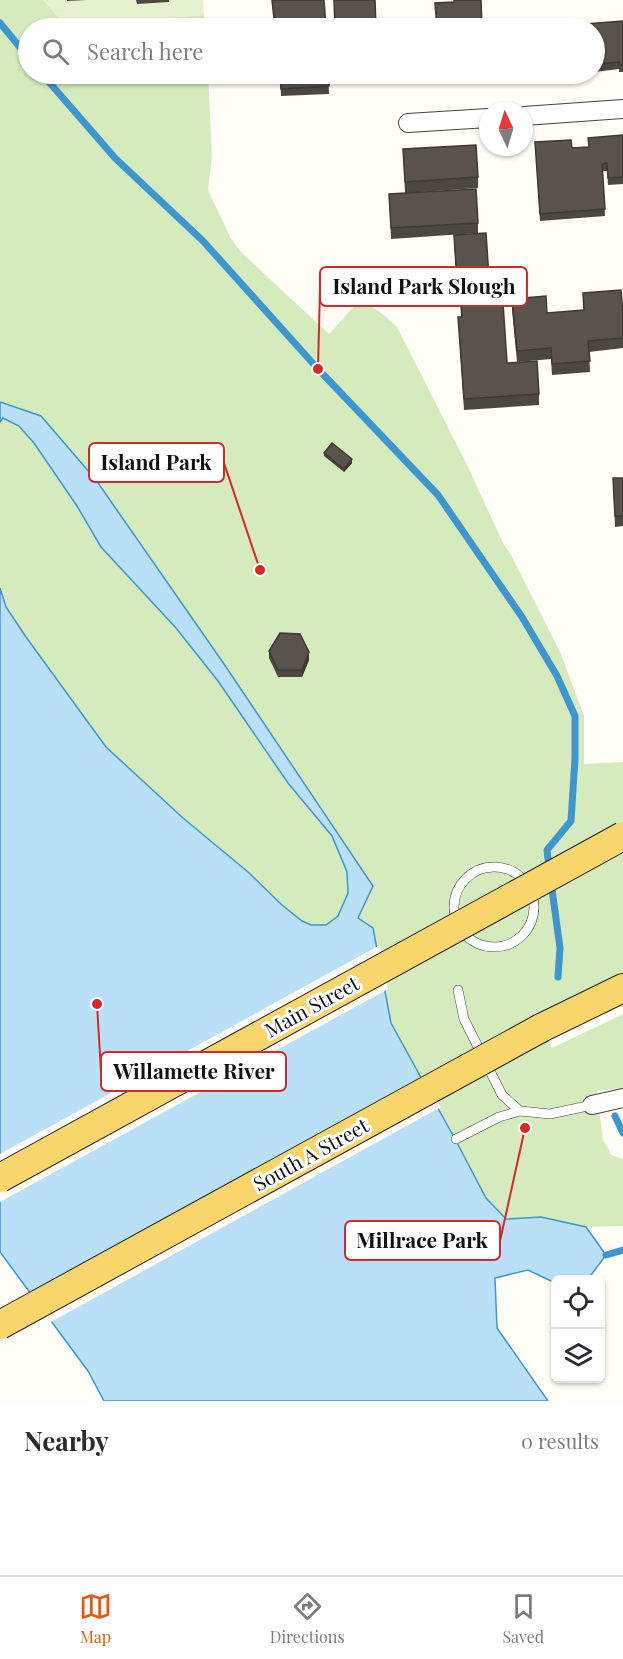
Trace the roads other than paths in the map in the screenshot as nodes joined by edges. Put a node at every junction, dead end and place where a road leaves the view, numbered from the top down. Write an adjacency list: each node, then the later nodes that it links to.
1 (623, 109): 2 (street)
2 (533, 115)
3 (479, 119): 4 (street)
4 (408, 123)
5 (623, 836): 13 (main road, Main Street, bridge)
6 (520, 937): 6 (lane)
7 (623, 988): 14 (main road, South A Street, bridge)
8 (458, 990): 11 (lane)
9 (623, 1098): 10 (street)
10 (592, 1105): 11 (lane)
11 (520, 1111): 12 (lane)
12 (456, 1139)
13 (0, 1178)
14 (0, 1325)

